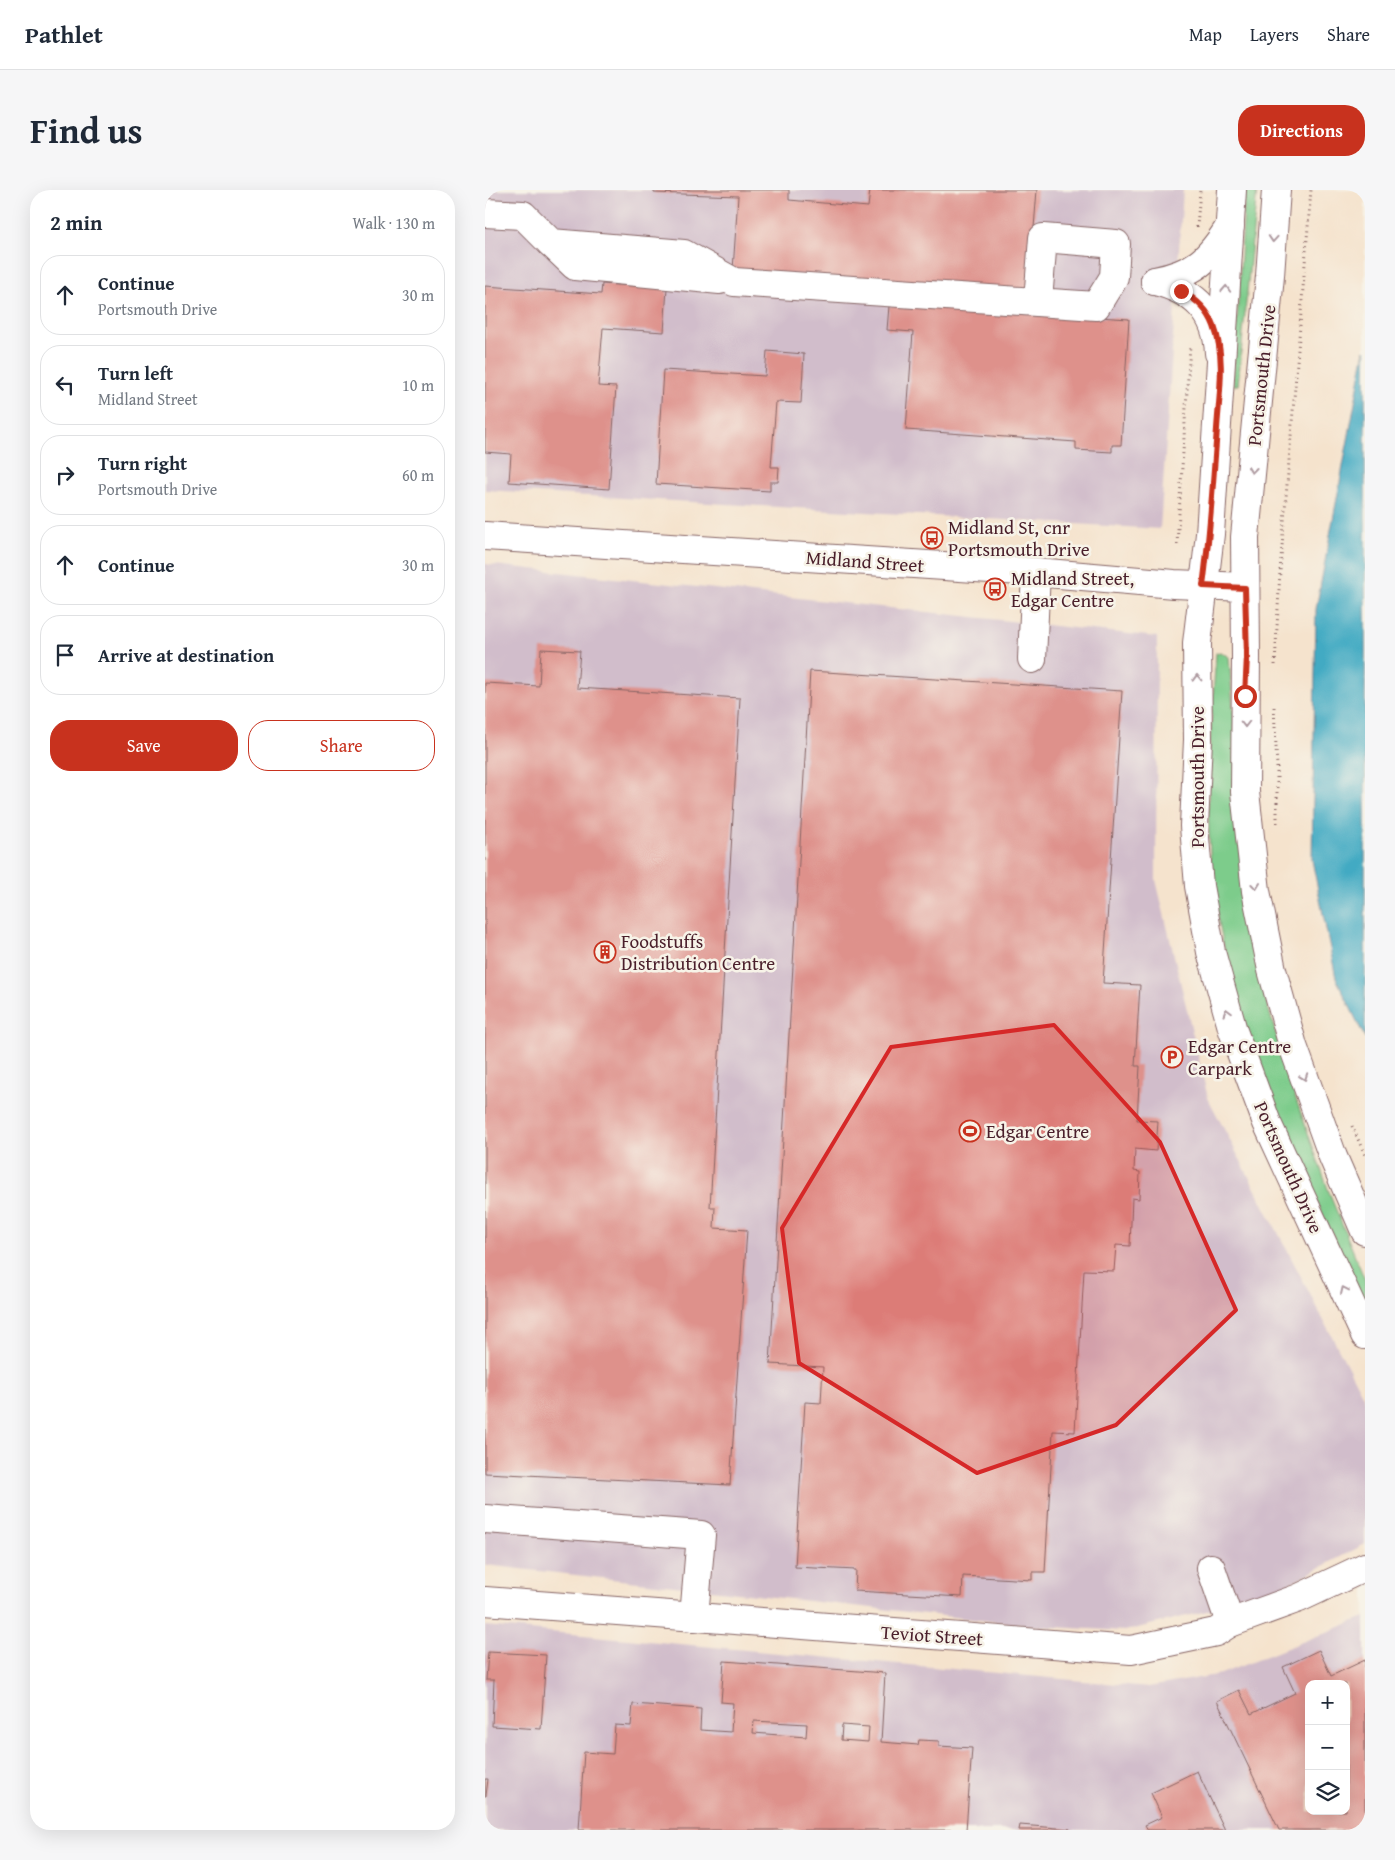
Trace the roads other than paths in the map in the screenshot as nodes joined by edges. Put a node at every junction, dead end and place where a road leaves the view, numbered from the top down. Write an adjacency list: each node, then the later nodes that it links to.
1 (1232, 190): 4 (main road, Portsmouth Drive)
2 (1276, 190): 10 (main road, Portsmouth Drive, one-way to 10)
3 (485, 213): 5 (main road)
4 (1229, 226): 6 (main road, Portsmouth Drive, one-way to 4); 6 (main road)
5 (1038, 301)
6 (1220, 376): 9 (main road, Portsmouth Drive)
7 (485, 536): 8 (main road, Midland Street)
8 (1036, 572): 9 (main road, Midland Street); 11 (main road)
9 (1203, 586): 10 (main road, Midland Street); 13 (main road, Portsmouth Drive, one-way to 9)
10 (1245, 588): 12 (main road, Portsmouth Drive, one-way to 12)
11 (1032, 659)
12 (1365, 1231)
13 (1365, 1334)
14 (485, 1519): 18 (main road)
15 (1365, 1567): 19 (main road, Teviot Street)
16 (1211, 1568): 19 (main road)
17 (485, 1601): 18 (main road, Teviot Street)
18 (694, 1617): 19 (main road, Teviot Street)
19 (1229, 1623)

